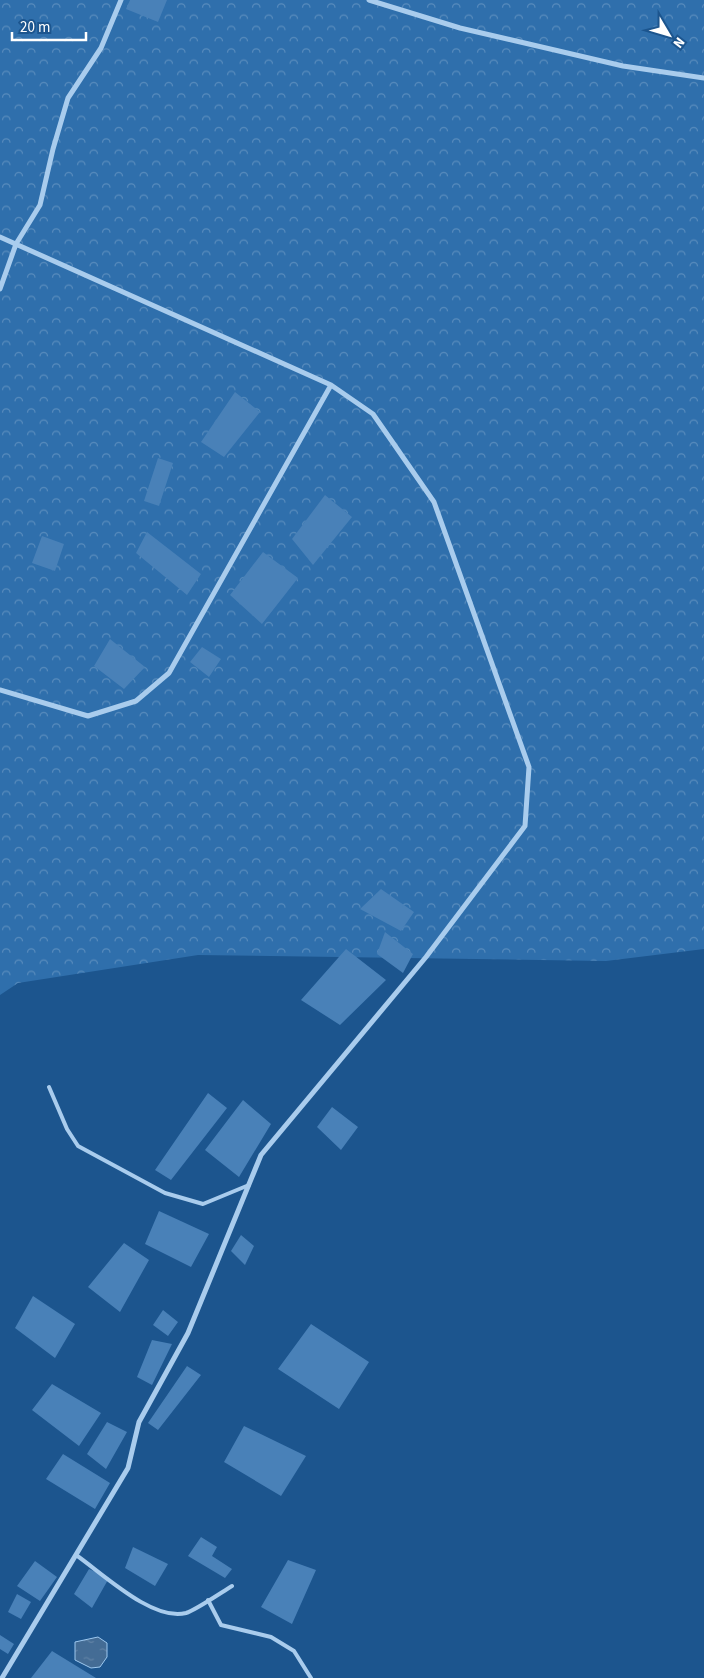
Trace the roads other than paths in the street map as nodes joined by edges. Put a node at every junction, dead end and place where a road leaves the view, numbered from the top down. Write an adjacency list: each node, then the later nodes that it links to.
1 (121, 0): 5 (street)
2 (369, 0): 3 (street)
3 (704, 78)
4 (0, 237): 5 (street)
5 (16, 244): 6 (street); 7 (street)
6 (0, 289)
7 (331, 385): 8 (street); 10 (street)
8 (0, 690)
9 (49, 1086): 10 (lane)
10 (249, 1184): 11 (street)
11 (76, 1555): 13 (lane); 14 (street)
12 (232, 1586): 13 (lane)
13 (208, 1600): 15 (lane)
14 (2, 1678)
15 (310, 1678)

